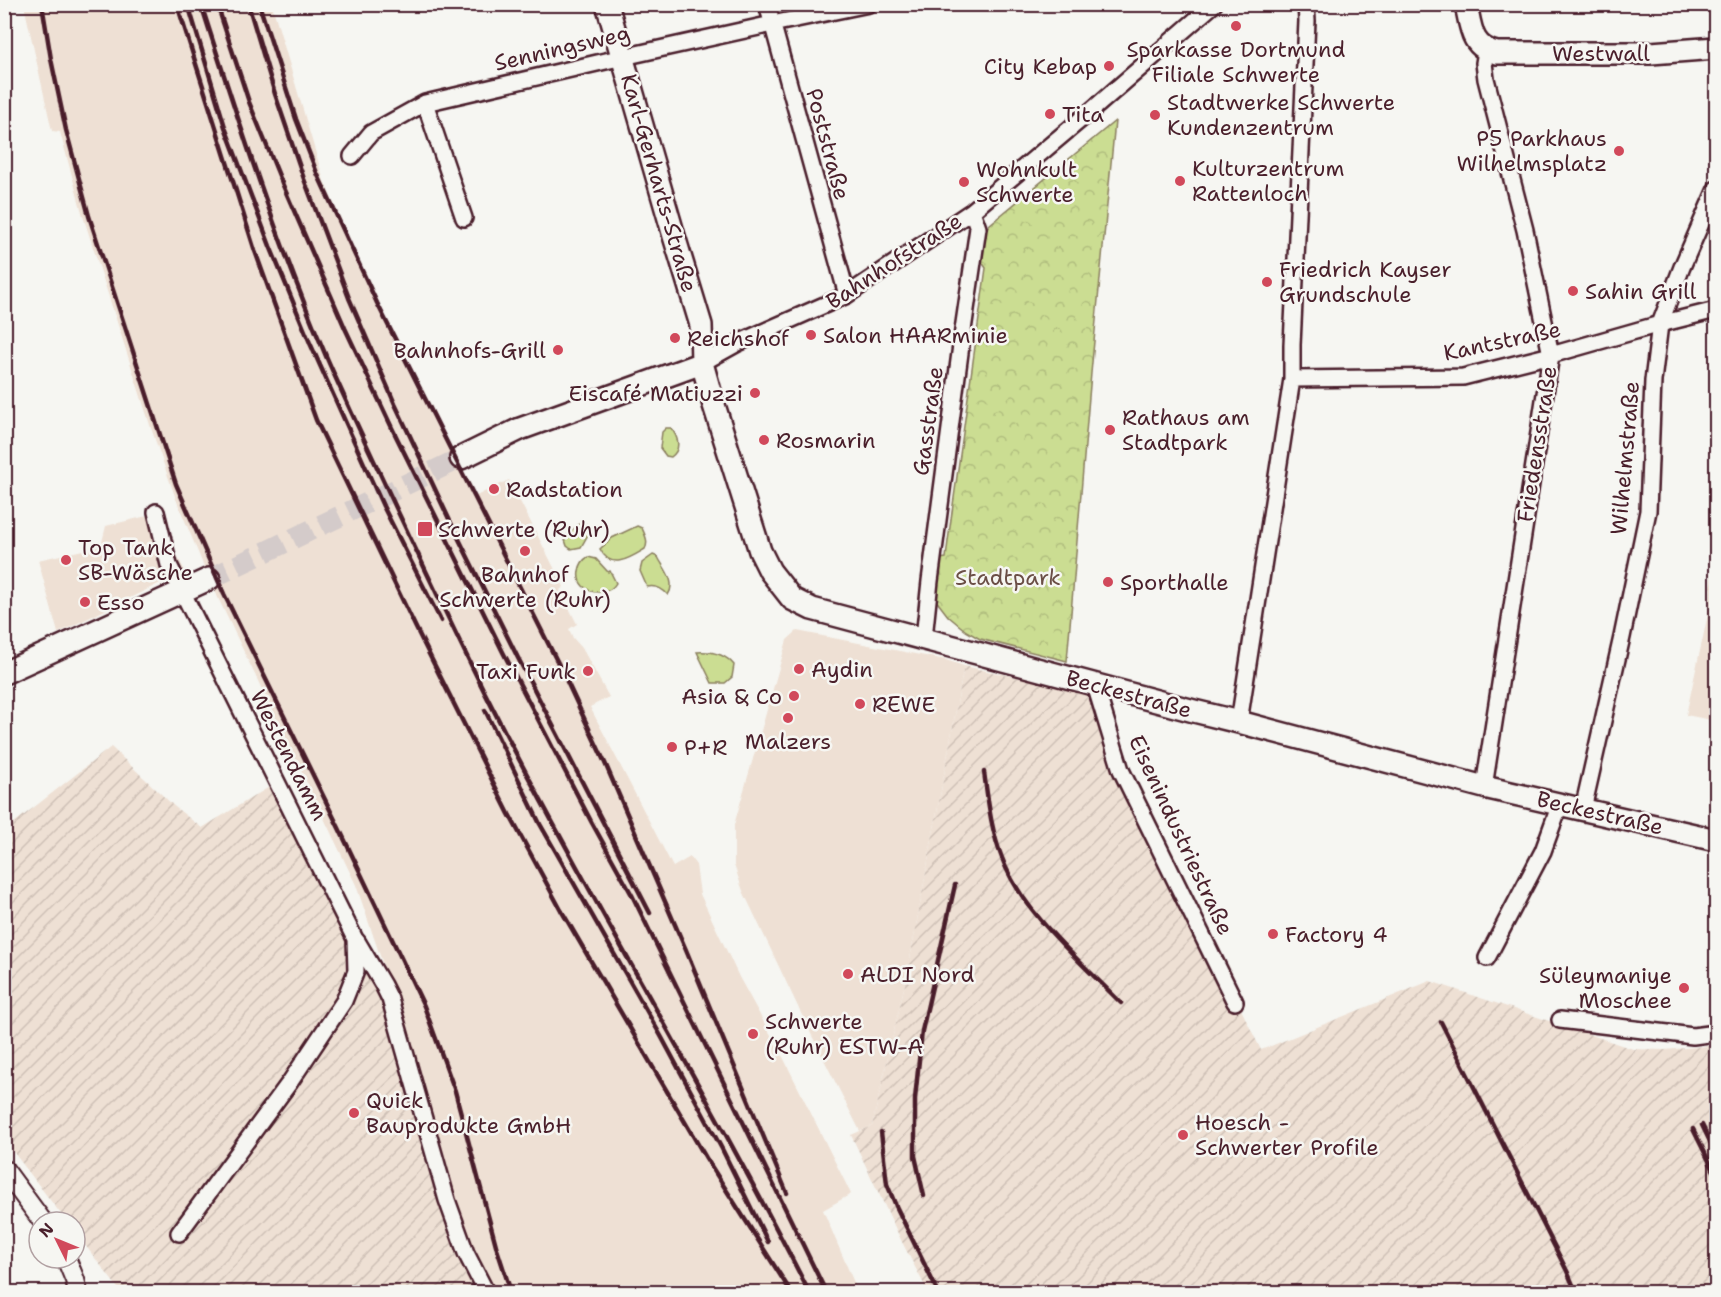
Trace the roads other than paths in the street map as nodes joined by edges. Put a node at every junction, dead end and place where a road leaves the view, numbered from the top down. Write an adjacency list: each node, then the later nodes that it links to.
1 (608, 4): 10 (main road, Karl-Gerharts-Straße)
2 (767, 4): 7 (street, Poststraße)
3 (869, 4): 7 (street, Senningsweg)
4 (1214, 4): 14 (street, Bahnhofstraße)
5 (1306, 4): 21 (street)
6 (1466, 4): 9 (main road)
7 (772, 24): 10 (street, Senningsweg); 16 (street, Poststraße)
8 (1716, 48): 9 (main road, Westwall)
9 (1486, 51): 19 (street, Friedensstraße)
10 (622, 57): 11 (street, Senningsweg); 20 (main road, Karl-Gerharts-Straße)
11 (425, 103): 12 (street, Senningsweg); 15 (street)
12 (352, 156)
13 (1716, 189): 18 (street, Wilhelmstraße)
14 (972, 210): 16 (street, Bahnhofstraße); 26 (street, Gasstraße)
15 (464, 218)
16 (847, 295): 20 (street, Bahnhofstraße)
17 (1716, 310): 18 (street, Kantstraße)
18 (1660, 324): 19 (street, Kantstraße); 32 (street, Wilhelmstraße)
19 (1551, 355): 21 (street, Kantstraße); 30 (street, Friedensstraße)
20 (702, 363): 22 (main road, Bahnhofstraße); 26 (main road, Beckestraße)
21 (1292, 379): 29 (street)
22 (461, 458)
23 (156, 512): 25 (street, Westendamm)
24 (209, 579): 25 (main road)
25 (182, 591): 27 (main road); 34 (street, Westendamm)
26 (924, 638): 28 (main road, Beckestraße)
27 (4, 673)
28 (1095, 685): 29 (main road, Beckestraße); 36 (street, Eisenindustriestraße)
29 (1239, 722): 30 (main road, Beckestraße)
30 (1484, 787): 31 (main road, Beckestraße)
31 (1560, 804): 32 (main road, Beckestraße); 35 (street)
32 (1583, 809): 33 (main road, Beckestraße)
33 (1716, 840)
34 (355, 939): 41 (street, Westendamm); 44 (street, Westendamm)
35 (1487, 958)
36 (1235, 1002)
37 (1560, 1020): 38 (street)
38 (1716, 1033)
39 (4, 1169): 40 (street)
40 (34, 1210)
41 (179, 1233)
42 (71, 1270): 43 (street)
43 (78, 1293)
44 (486, 1293)

